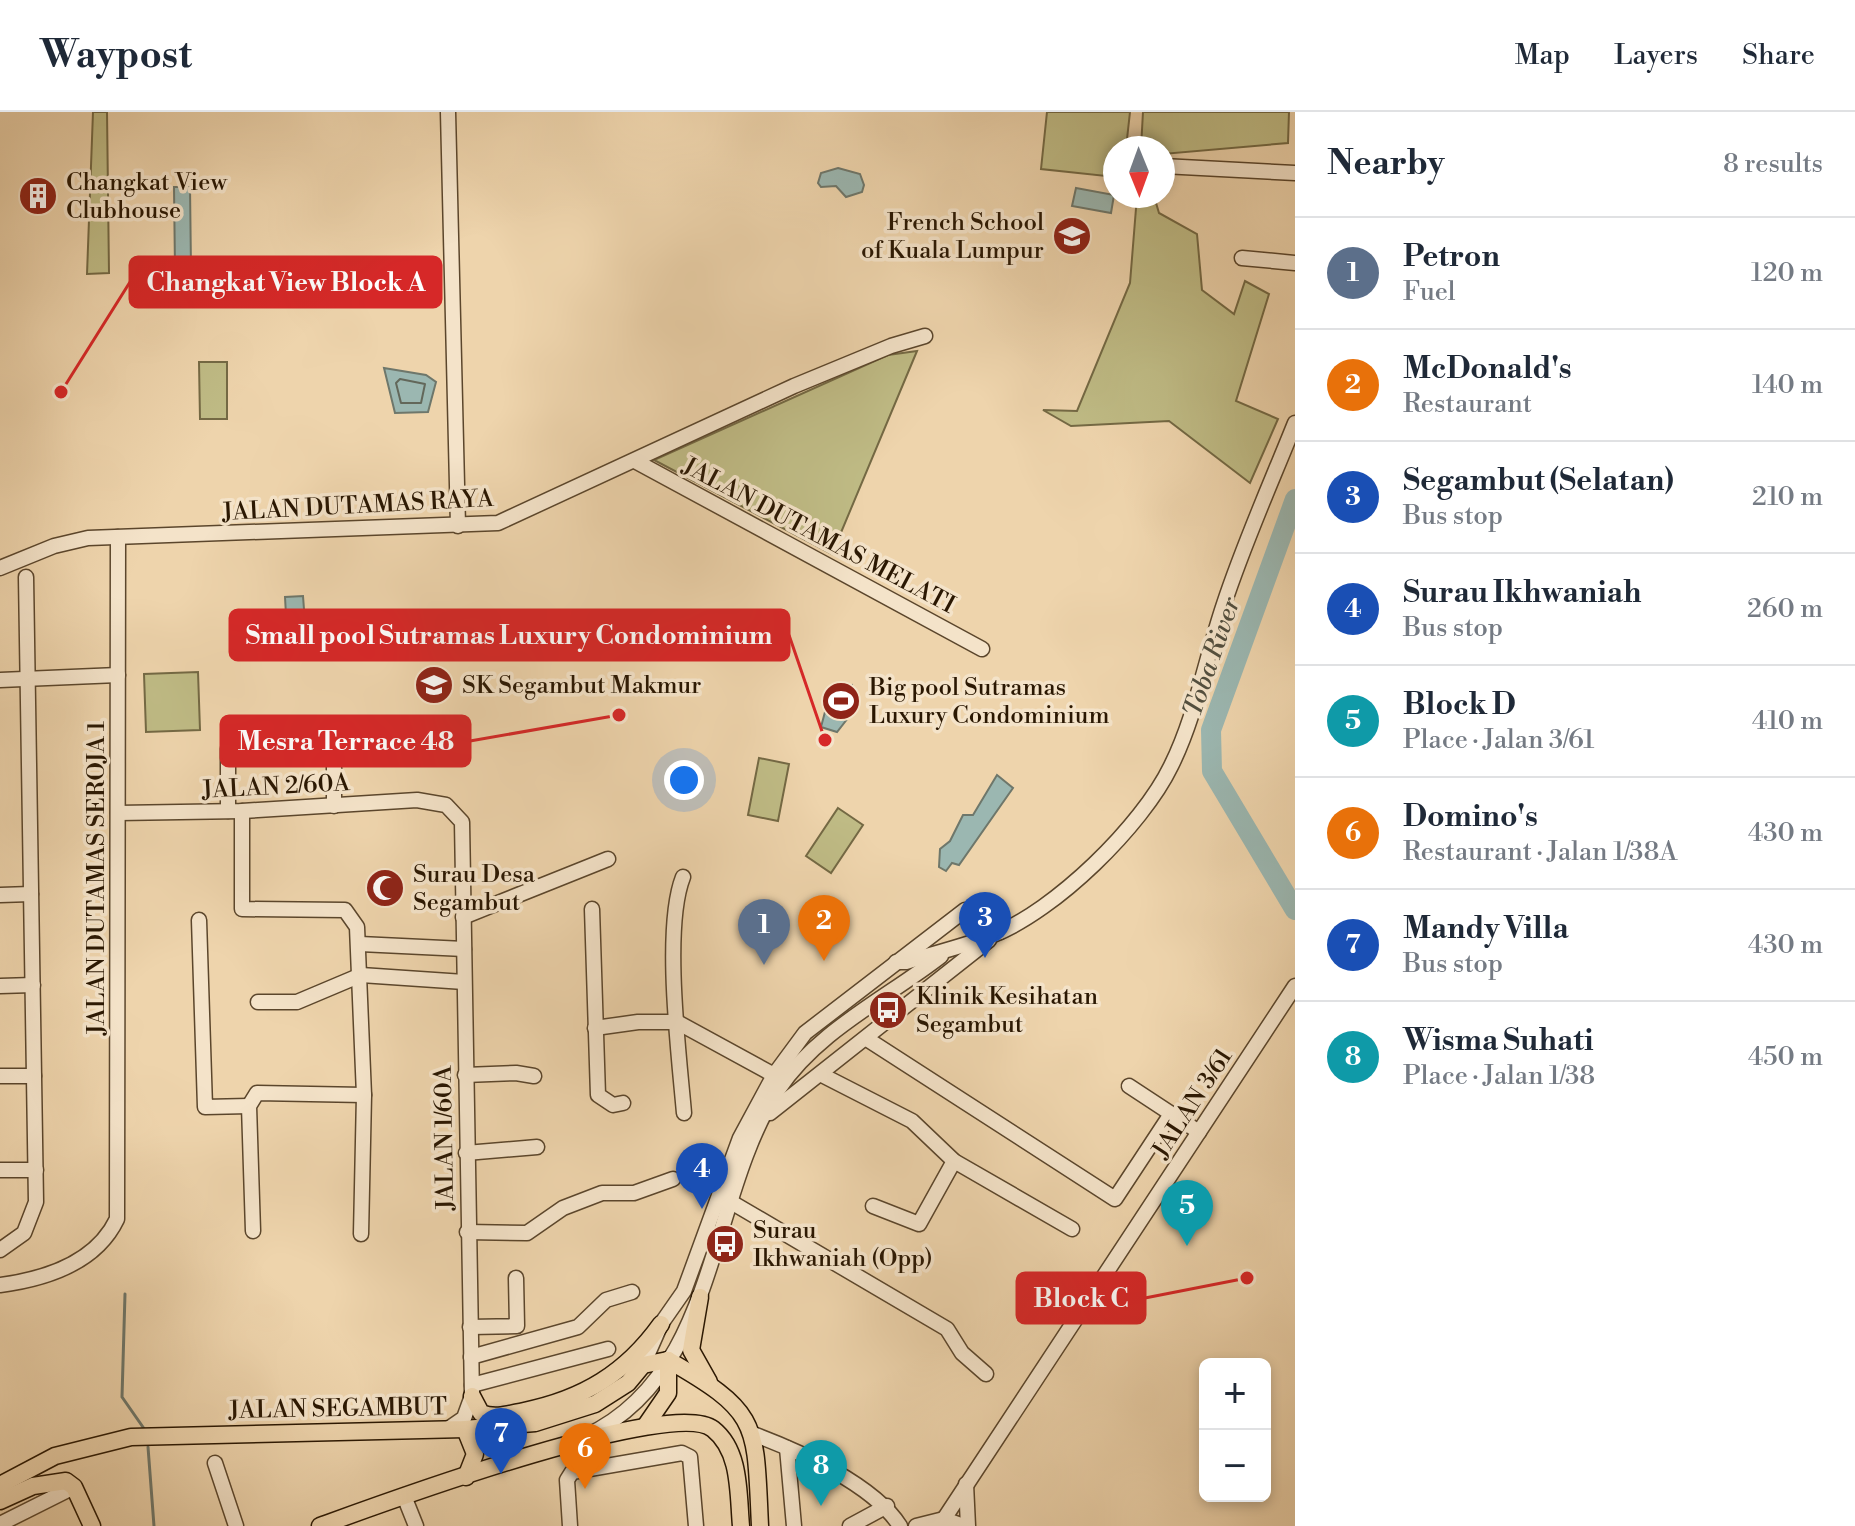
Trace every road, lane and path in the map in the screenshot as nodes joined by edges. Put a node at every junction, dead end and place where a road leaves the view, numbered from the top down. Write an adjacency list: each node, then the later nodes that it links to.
1 (448, 112): 9 (street)
2 (1175, 167): 3 (street)
3 (1295, 173)
4 (1242, 258): 5 (street)
5 (1295, 263)
6 (925, 336): 8 (street, JALAN DUTAMAS RAYA)
7 (1295, 423): 30 (street)
8 (635, 461): 9 (street, JALAN DUTAMAS RAYA); 13 (street, JALAN DUTAMAS MELATI)
9 (458, 526): 10 (street, JALAN DUTAMAS RAYA)
10 (118, 537): 11 (street, JALAN DUTAMAS RAYA); 14 (street, JALAN DUTAMAS SEROJA 1)
11 (0, 568)
12 (26, 577): 15 (street)
13 (982, 649)
14 (118, 675): 15 (street); 21 (street, JALAN DUTAMAS SEROJA 1)
15 (28, 678): 16 (street); 25 (street)
16 (0, 680)
17 (228, 749): 20 (street)
18 (334, 753): 19 (street)
19 (334, 806): 20 (street, JALAN 2/60A); 22 (street, JALAN 2/60A)
20 (235, 811): 21 (street, JALAN 2/60A); 31 (street)
21 (118, 813): 72 (street, JALAN DUTAMAS SEROJA 1)
22 (462, 836): 28 (street, JALAN 1/60A)
23 (608, 859): 28 (street)
24 (683, 877): 41 (street)
25 (31, 894): 26 (street); 37 (street)
26 (0, 895)
27 (592, 909): 42 (street)
28 (463, 917): 32 (street, JALAN 1/60A)
29 (199, 920): 53 (street)
30 (998, 933): 33 (street); 34 (street); 43 (street)
31 (360, 944): 32 (street); 35 (street)
32 (464, 949): 36 (street, JALAN 1/60A)
33 (949, 949): 34 (street); 56 (street)
34 (896, 962): 45 (street)
35 (361, 975): 36 (street); 40 (street); 51 (street)
36 (464, 982): 44 (street, JALAN 1/60A)
37 (33, 985): 38 (street); 48 (street)
38 (0, 986)
39 (1295, 986): 57 (street, JALAN 3/61)
40 (258, 1002)
41 (677, 1022): 42 (street); 45 (street); 54 (street)
42 (595, 1028): 52 (street)
43 (867, 1039): 46 (street); 55 (street)
44 (465, 1075): 49 (street); 59 (street, JALAN 1/60A)
45 (774, 1075): 75 (street)
46 (822, 1075): 56 (street); 60 (street)
47 (0, 1076): 48 (street)
48 (34, 1076): 62 (street)
49 (534, 1076)
50 (1129, 1086): 55 (street)
51 (364, 1095): 53 (street); 69 (street)
52 (623, 1103)
53 (249, 1106): 67 (street)
54 (684, 1113)
55 (1171, 1114): 57 (street)
56 (765, 1117): 64 (street)
57 (1199, 1132): 94 (street, JALAN 3/61)
58 (537, 1147): 59 (street)
59 (466, 1153): 68 (street, JALAN 1/60A)
60 (954, 1161): 65 (street); 66 (street)
61 (0, 1170): 62 (street)
62 (36, 1170): 70 (street)
63 (673, 1179): 68 (street)
64 (731, 1202): 74 (street); 81 (street)
65 (873, 1206)
66 (1072, 1229)
67 (253, 1231)
68 (467, 1232): 76 (street, JALAN 1/60A)
69 (361, 1234)
70 (0, 1250)
71 (516, 1278): 76 (street)
72 (0, 1285)
73 (632, 1292): 78 (street)
74 (700, 1297): 79 (street); 82 (main road)
75 (661, 1324): 80 (street); 83 (main road)
76 (470, 1327): 78 (street, JALAN 1/60A)
77 (608, 1349): 83 (street)
78 (471, 1357): 83 (street, JALAN 1/60A)
79 (668, 1360): 80 (main road); 82 (main road); 84 (main road); 88 (street)
80 (643, 1365): 85 (main road, JALAN SEGAMBUT)
81 (986, 1374)
82 (711, 1384): 86 (main road)
83 (472, 1391): 85 (street)
84 (646, 1425): 88 (main road); 108 (main road)
85 (457, 1429): 87 (main road, JALAN SEGAMBUT); 91 (main road)
86 (753, 1434): 89 (street); 109 (main road)
87 (88, 1446): 93 (main road, JALAN SEGAMBUT); 95 (main road)
88 (560, 1448): 91 (main road)
89 (787, 1448): 98 (street); 110 (street)
90 (215, 1463): 103 (street)
91 (466, 1477): 96 (main road)
92 (46, 1482): 93 (main road, JALAN SEGAMBUT); 95 (main road, JALAN SEGAMBUT); 99 (main road)
93 (7, 1483): 97 (main road, JALAN SEGAMBUT)
94 (966, 1484): 100 (street, JALAN 3/61); 114 (street)
95 (72, 1485): 101 (street); 102 (main road)
96 (404, 1496): 104 (main road); 105 (street)
97 (0, 1501)
98 (887, 1506): 111 (street); 112 (street)
99 (0, 1513)
100 (944, 1519): 113 (street); 114 (street)
101 (0, 1524)
102 (92, 1526)
103 (236, 1526)
104 (320, 1526)
105 (416, 1526)
106 (570, 1526): 107 (street)
107 (696, 1526)
108 (741, 1526)
109 (760, 1526)
110 (794, 1526)
111 (850, 1526)
112 (900, 1526)
113 (916, 1526)
114 (966, 1526)

